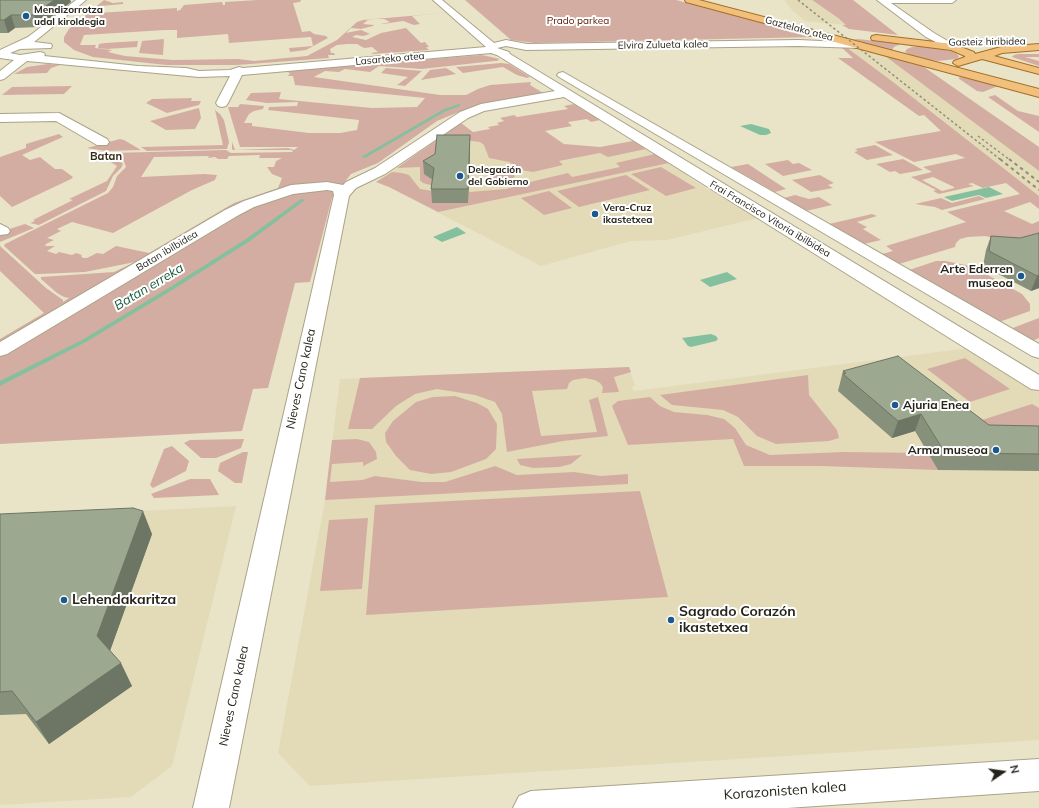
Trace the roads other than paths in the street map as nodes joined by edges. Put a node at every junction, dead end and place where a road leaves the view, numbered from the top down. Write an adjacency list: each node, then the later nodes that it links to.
1 (82, 0): 10 (street)
2 (437, 0): 19 (street, Frai Francisco Vitoria ibilbidea)
3 (689, 0): 7 (main road, Gaztelako atea)
4 (706, 0): 8 (main road, Gaztelako atea)
5 (881, 0): 6 (street); 16 (street)
6 (952, 0)
7 (826, 37): 8 (street, Elvira Zulueta kalea); 11 (street, Elvira Zulueta kalea); 15 (main road, Gaztelako atea)
8 (867, 37): 12 (main road, Gaztelako atea)
9 (1039, 41): 14 (main road, Gasteiz hiribidea)
10 (32, 42): 18 (street, Lasarteko atea); 21 (street, Lasarteko atea)
11 (800, 43): 15 (street, Elvira Zulueta kalea); 20 (street, Elvira Zulueta kalea)
12 (921, 43): 16 (main road, Gaztelako atea); 24 (main road, Gaztelako atea)
13 (972, 43): 16 (main road, Gasteiz hiribidea)
14 (990, 43)
15 (859, 45): 24 (main road, Gaztelako atea)
16 (949, 46): 22 (main road); 25 (main road)
17 (1039, 47): 22 (main road, Gasteiz hiribidea)
18 (50, 49): 23 (street); 26 (street, Lasarteko atea)
19 (495, 50): 20 (street, Lasarteko atea); 28 (street, Lasarteko atea); 31 (street, Frai Francisco Vitoria ibilbidea)
20 (524, 50): 38 (street, Frai Francisco Vitoria ibilbidea)
21 (0, 52): 23 (street, Lasarteko atea)
22 (981, 55): 25 (main road, Gasteiz hiribidea); 29 (main road)
23 (26, 58): 26 (street, Lasarteko atea); 30 (street)
24 (908, 58): 27 (main road, Gaztelako atea)
25 (969, 60): 27 (main road, Gaztelako atea)
26 (88, 64): 28 (street, Lasarteko atea)
27 (929, 64): 32 (main road, Gaztelako atea)
28 (239, 71): 33 (street)
29 (1039, 71)
30 (0, 77)
31 (564, 93): 36 (street); 39 (street, Frai Francisco Vitoria ibilbidea)
32 (1039, 93)
33 (222, 103)
34 (0, 118): 35 (street)
35 (102, 142)
36 (342, 195): 37 (street, Batan ibilbidea); 41 (street, Nieves Cano kalea)
37 (0, 350)
38 (1039, 352)
39 (1039, 384)
40 (1039, 775): 42 (street, Korazonisten kalea)
41 (210, 808)
42 (531, 808)

